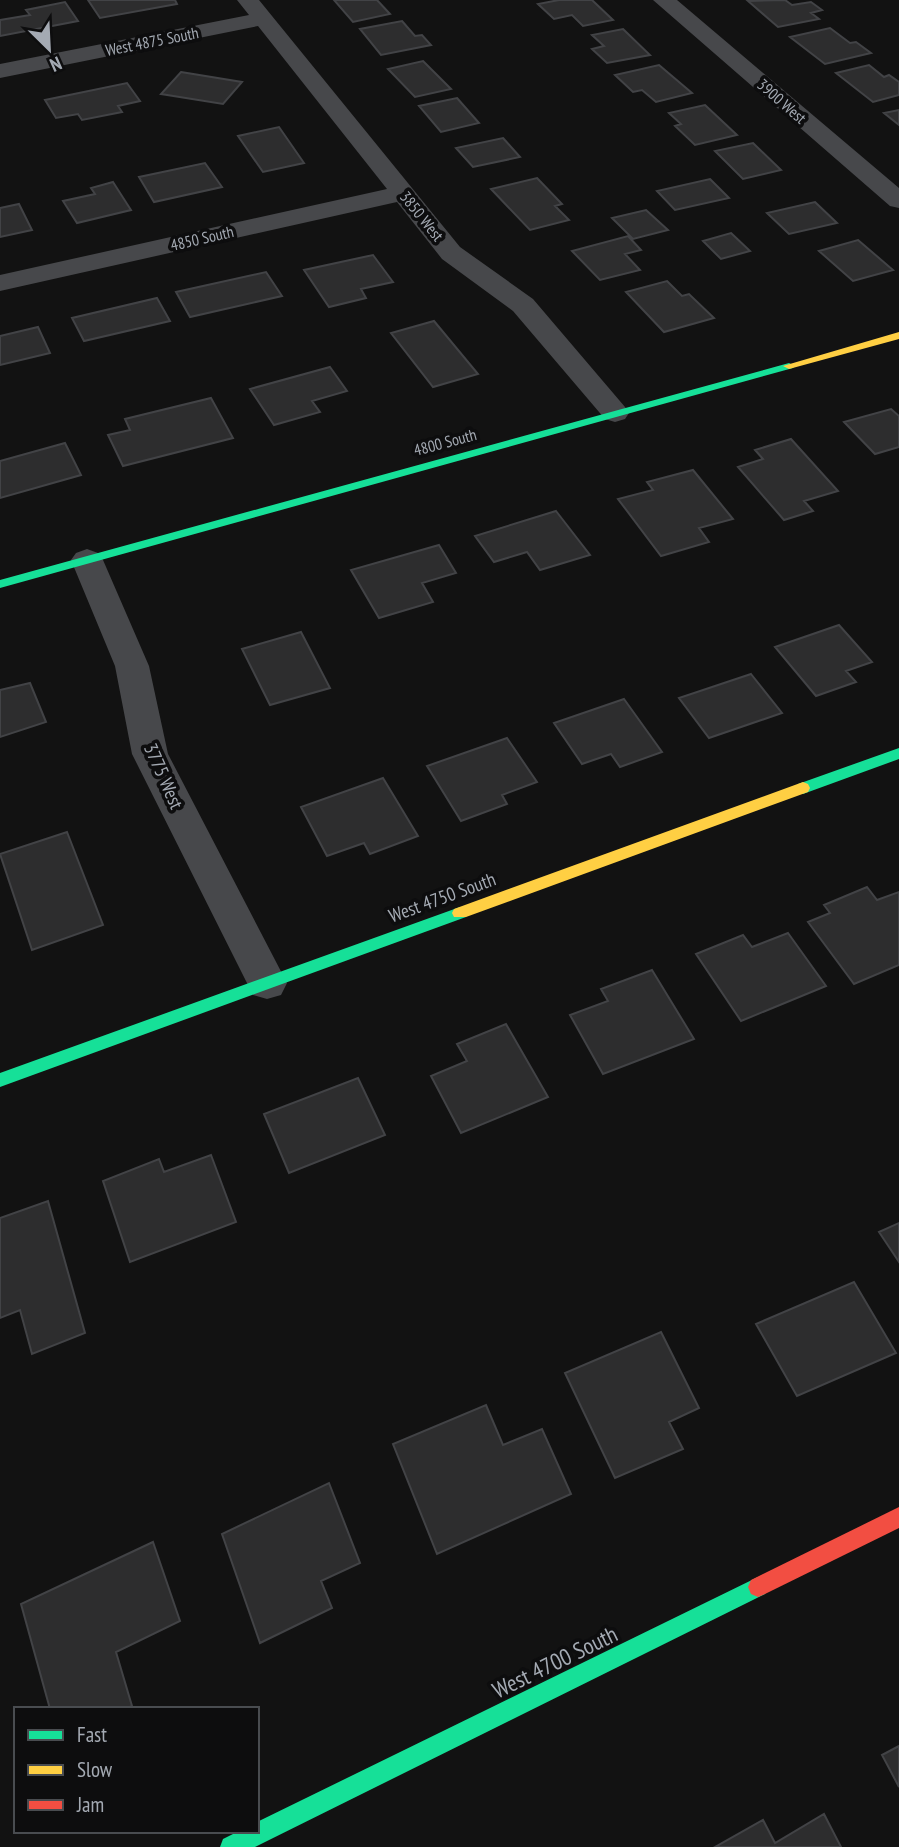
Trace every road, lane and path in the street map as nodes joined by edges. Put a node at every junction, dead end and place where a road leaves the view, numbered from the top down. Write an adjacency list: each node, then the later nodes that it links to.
1 (664, 0): 5 (street, 3900 West)
2 (256, 9): 3 (street, West 4875 South); 4 (street, 3850 West)
3 (0, 71)
4 (403, 193): 6 (street, 4850 South); 8 (street, 3850 West)
5 (899, 201)
6 (0, 283)
7 (899, 335): 8 (street, 4800 South)
8 (615, 413): 9 (street, 4800 South)
9 (86, 560): 10 (street, 4800 South); 12 (street, 3775 West)
10 (0, 584)
11 (899, 753): 12 (street, West 4750 South)
12 (267, 983): 13 (street, West 4750 South)
13 (0, 1080)
14 (899, 1517): 15 (street, West 4700 South)
15 (231, 1847)

